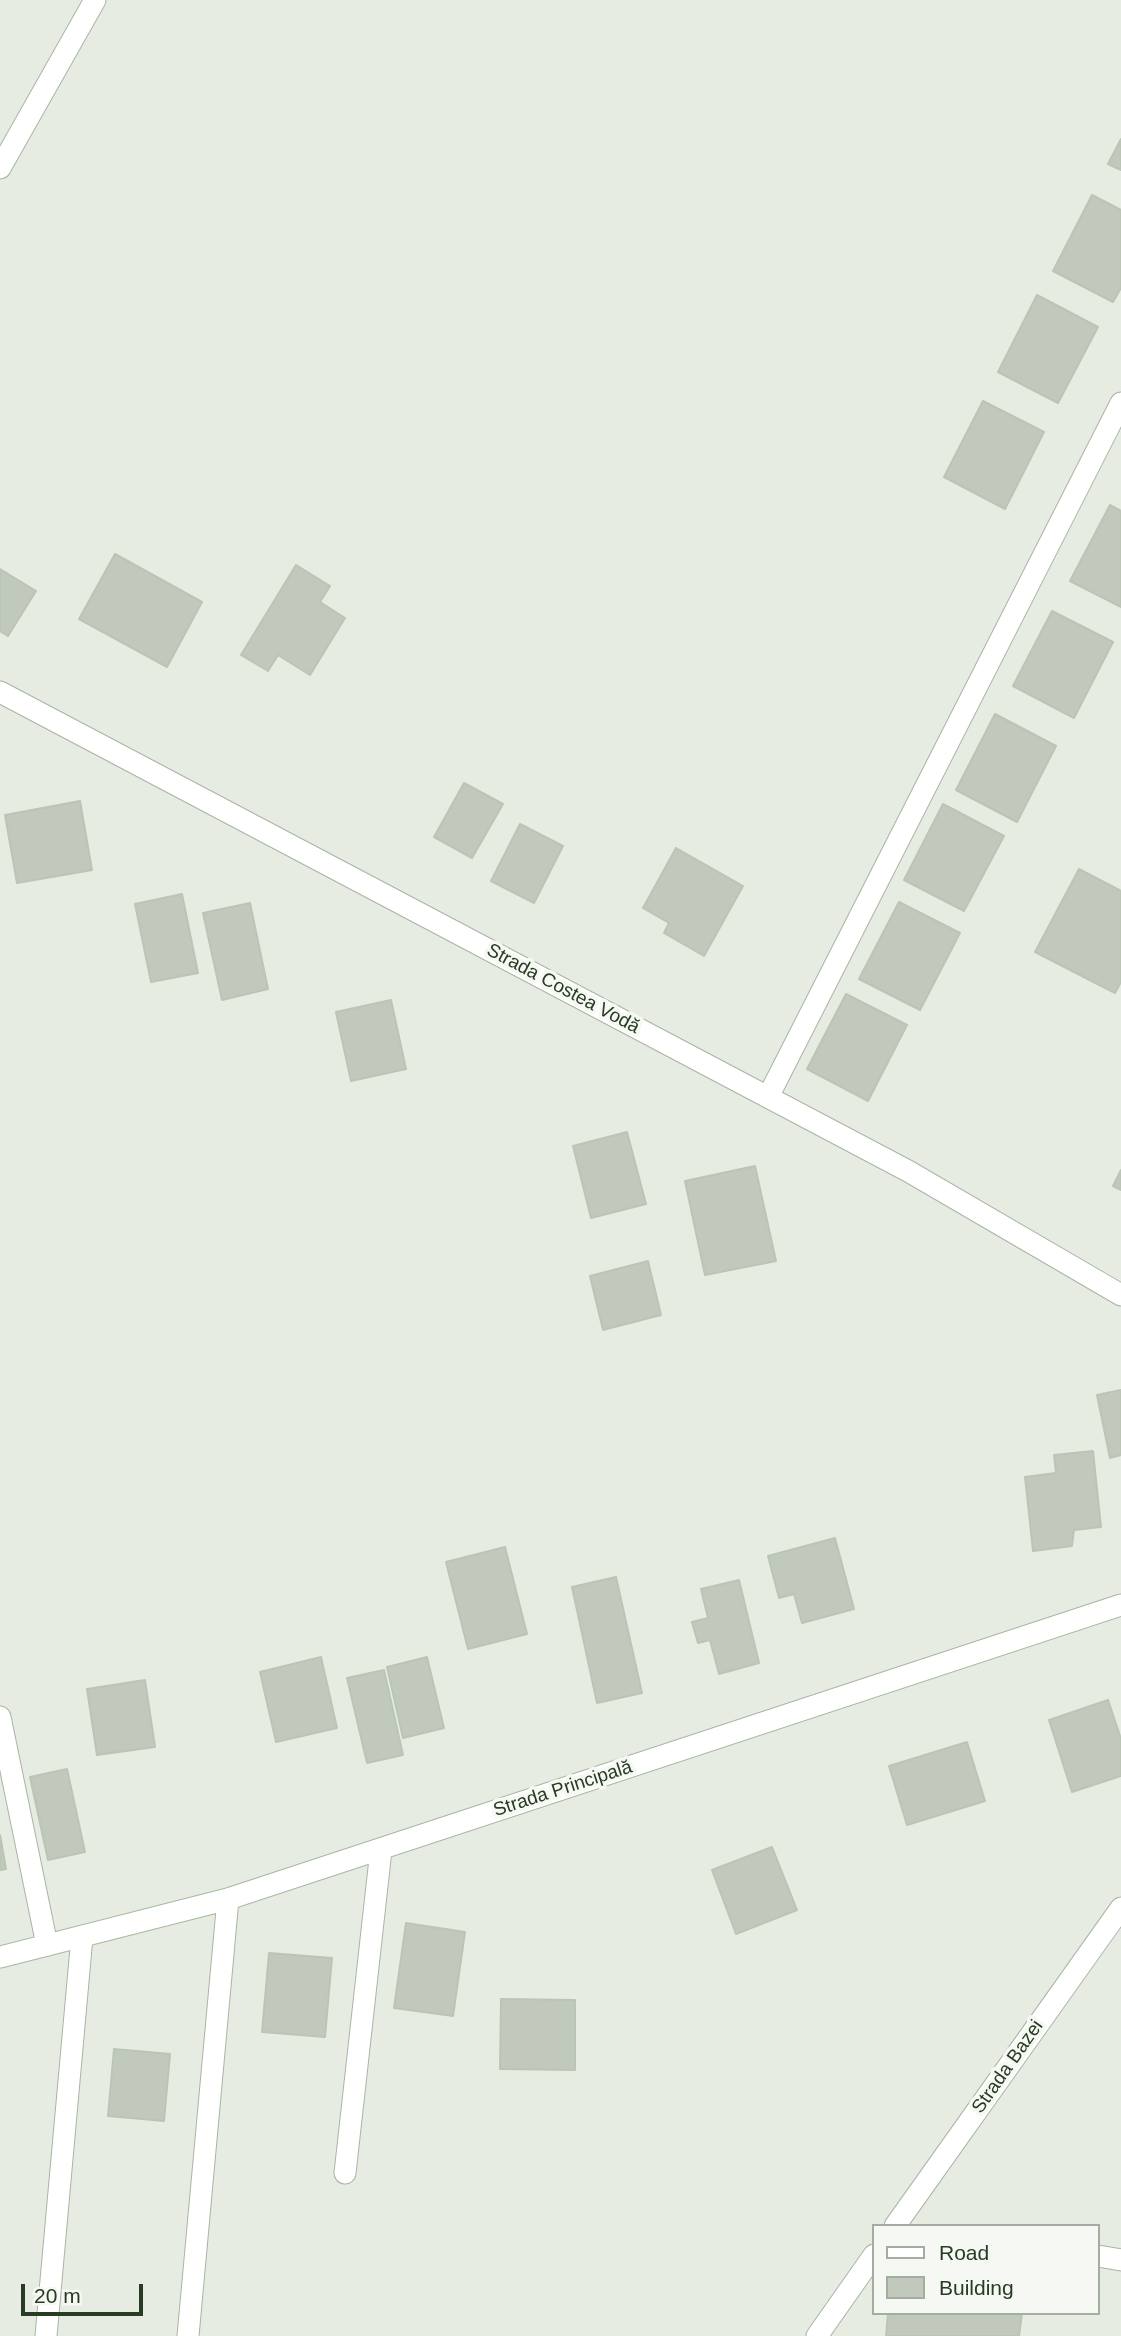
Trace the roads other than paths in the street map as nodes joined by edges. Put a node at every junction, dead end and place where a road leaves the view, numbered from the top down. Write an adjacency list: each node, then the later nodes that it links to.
1 (95, 0): 2 (street)
2 (0, 168)
3 (1121, 403): 5 (street)
4 (0, 692): 5 (street, Strada Costea Vodă)
5 (768, 1097): 6 (street, Strada Costea Vodă)
6 (1121, 1295)
7 (1121, 1605): 9 (street, Strada Principală)
8 (0, 1717): 13 (street)
9 (381, 1850): 10 (street, Strada Principală); 15 (street)
10 (228, 1899): 12 (street, Strada Principală); 21 (street)
11 (1121, 1908): 16 (street, Strada Bazei)
12 (82, 1937): 13 (street, Strada Principală); 20 (street)
13 (47, 1945): 14 (street, Strada Principală)
14 (0, 1957)
15 (345, 2173)
16 (897, 2224)
17 (1100, 2256): 19 (street)
18 (872, 2258): 22 (street)
19 (1121, 2260)
20 (46, 2336)
21 (188, 2336)
22 (817, 2336)

